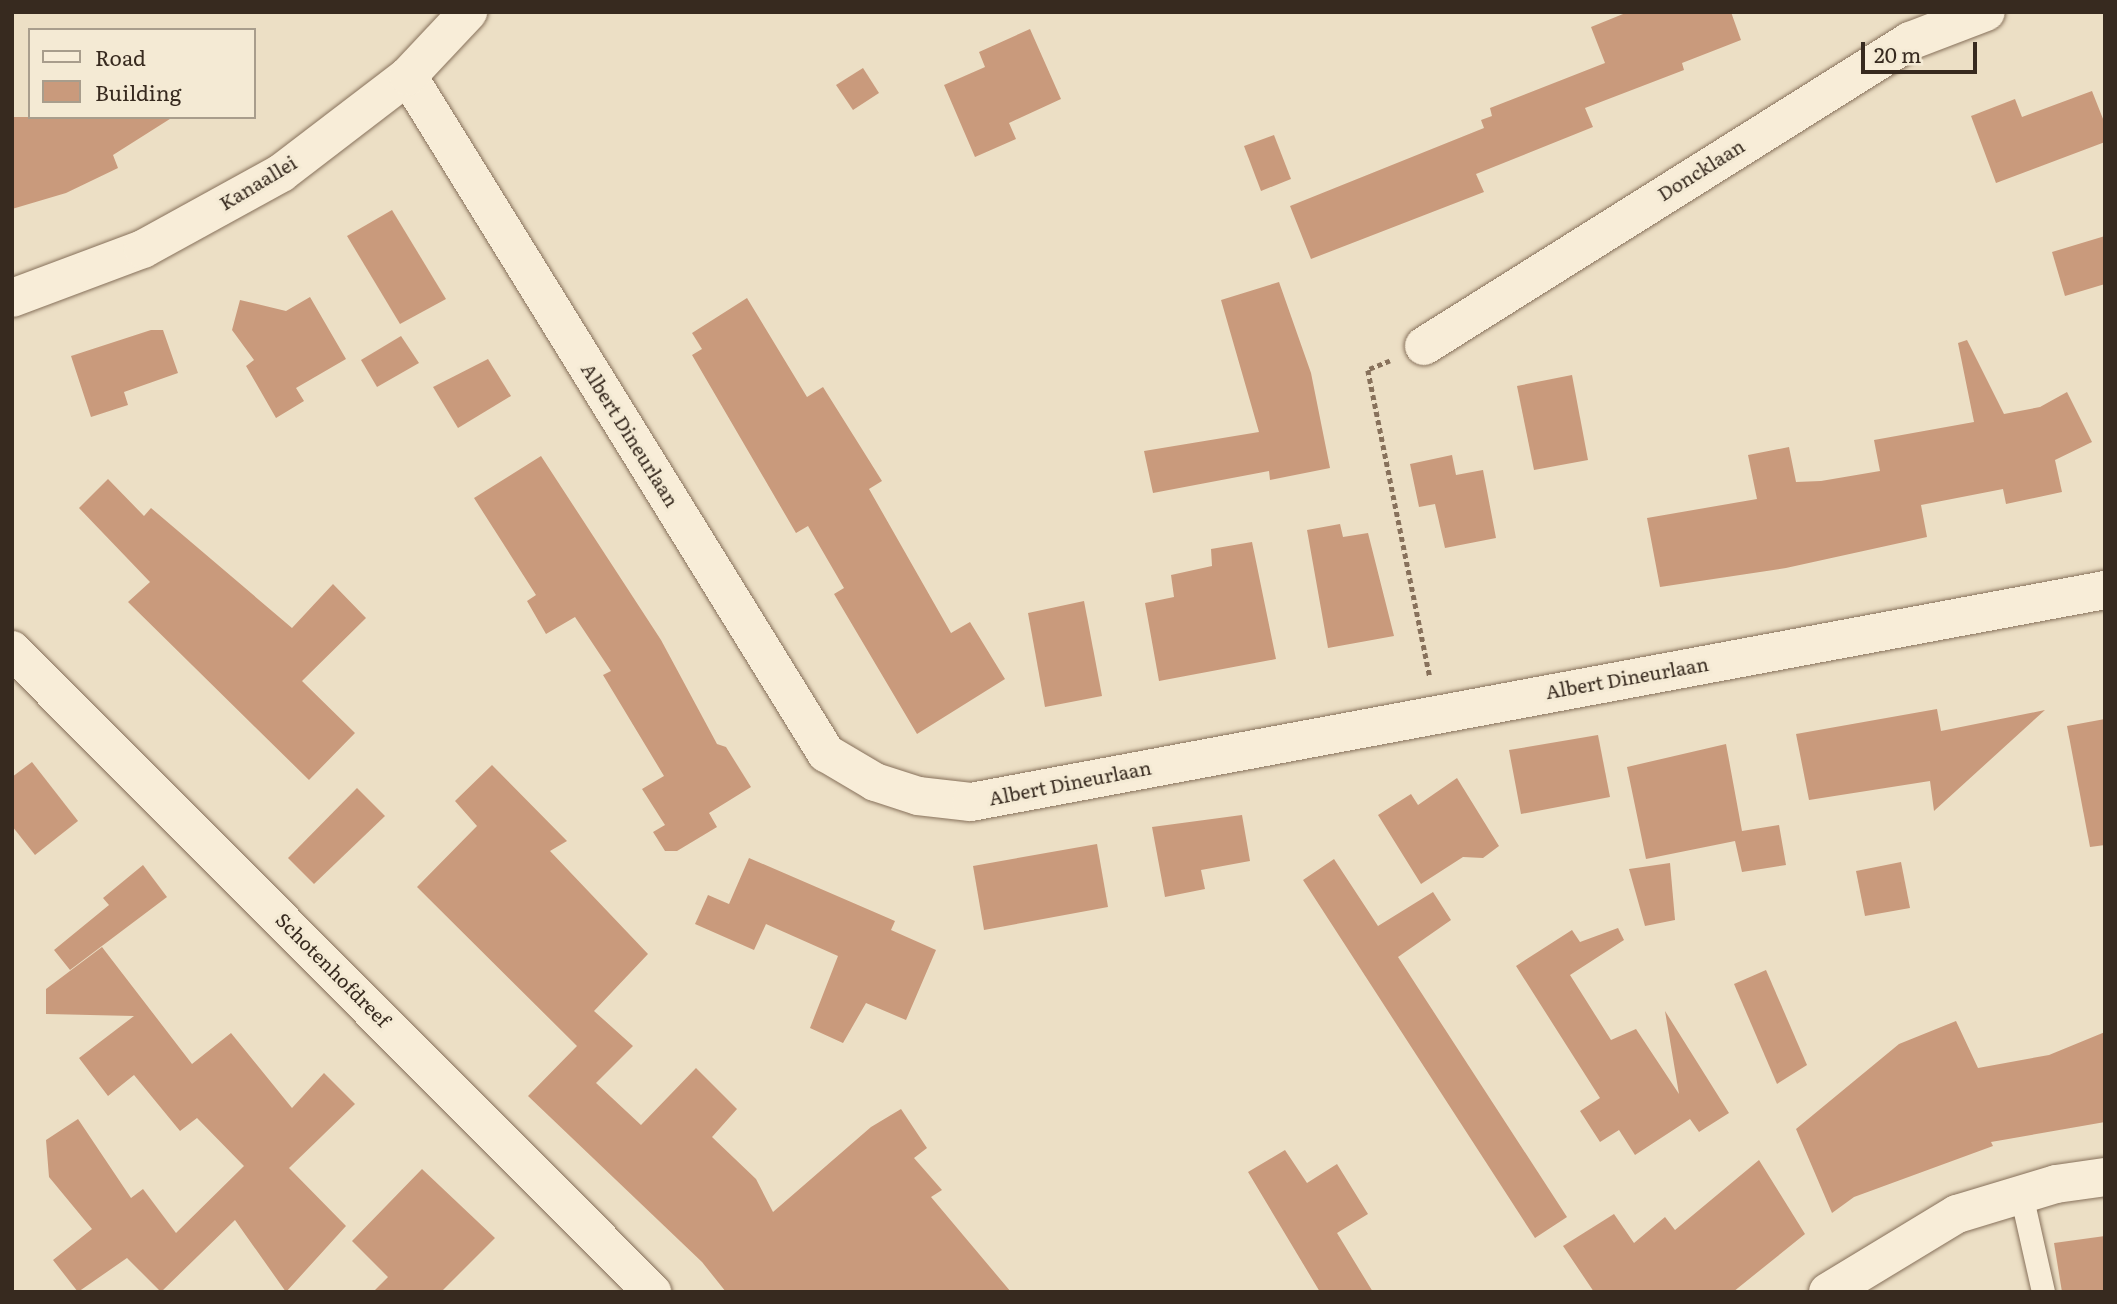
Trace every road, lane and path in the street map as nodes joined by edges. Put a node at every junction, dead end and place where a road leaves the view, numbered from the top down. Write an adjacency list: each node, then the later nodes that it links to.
1 (468, 12): 3 (street, Kanaallei)
2 (1986, 12): 5 (street, Doncklaan)
3 (408, 76): 4 (street, Kanaallei); 8 (street, Albert Dineurlaan)
4 (12, 298)
5 (1424, 346): 8 (path)
6 (2105, 590): 8 (street, Albert Dineurlaan)
7 (12, 650): 11 (street, Schotenhofdreef)
8 (1434, 714)
9 (2105, 1177): 10 (street)
10 (2021, 1194): 12 (street); 13 (lane)
11 (652, 1292)
12 (1828, 1292)
13 (2043, 1292)

